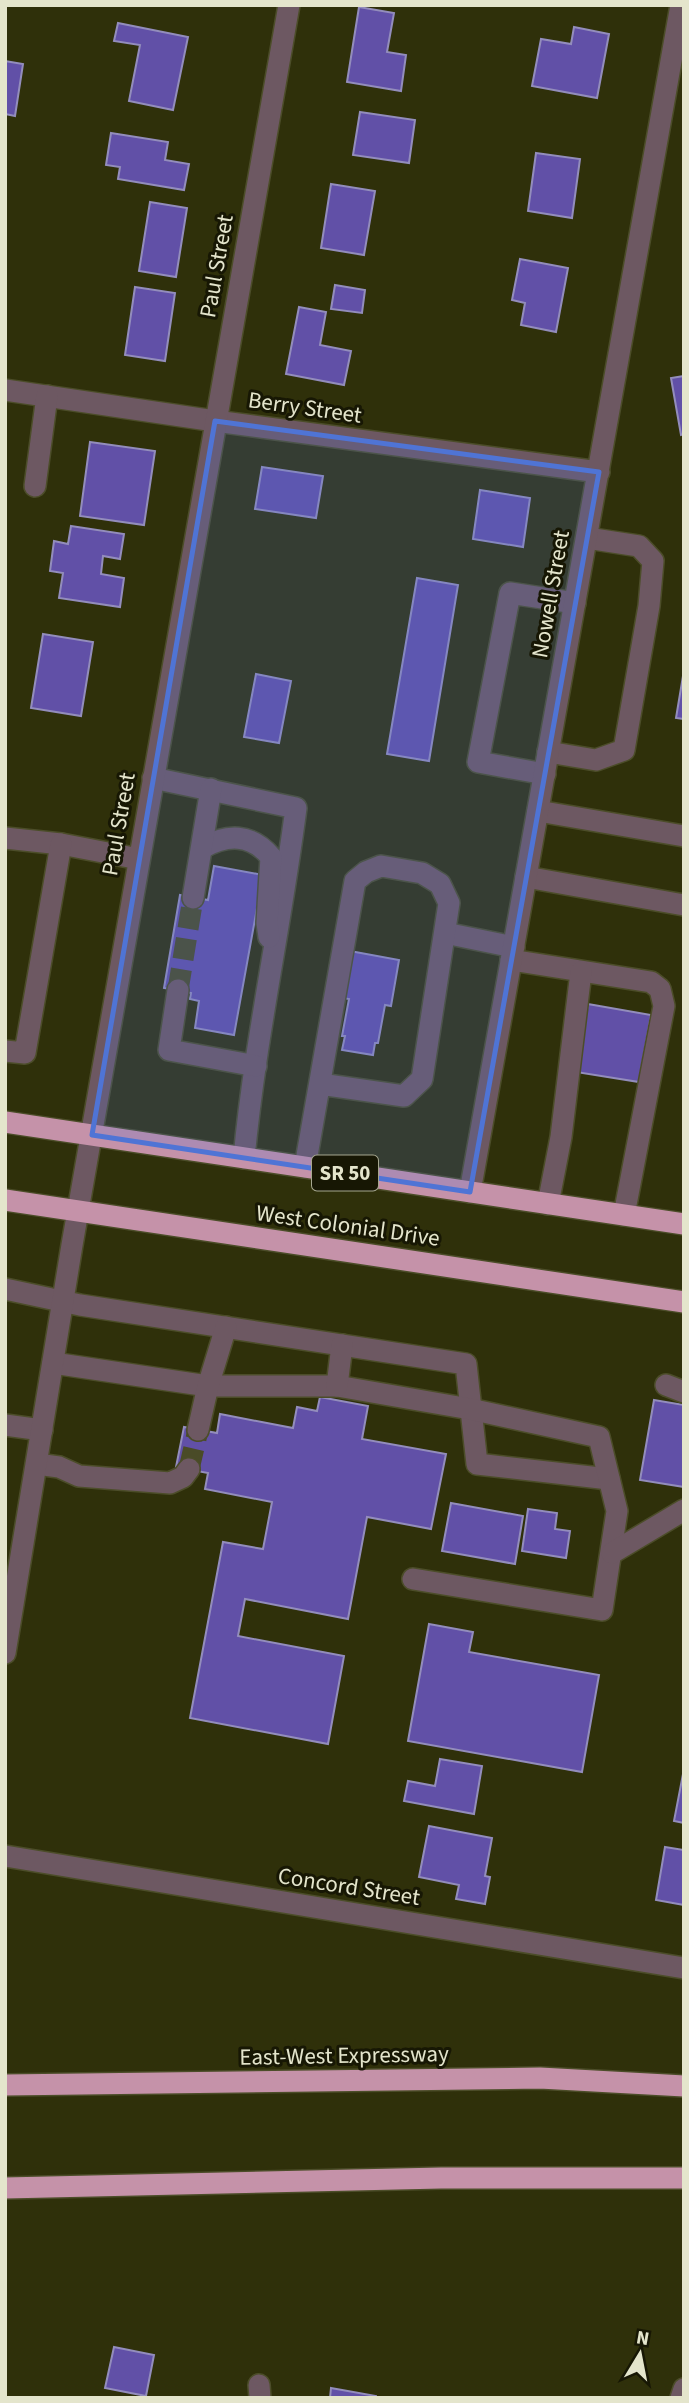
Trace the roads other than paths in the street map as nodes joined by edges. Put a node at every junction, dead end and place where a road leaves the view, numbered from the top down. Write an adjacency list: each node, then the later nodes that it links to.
1 (289, 5): 5 (street, Paul Street)
2 (681, 5): 6 (street, Nowell Street)
3 (5, 390): 4 (street, Berry Street)
4 (47, 396): 5 (street, Berry Street); 7 (street)
5 (215, 421): 6 (street, Berry Street); 12 (street, Paul Street)
6 (599, 472): 8 (street, Nowell Street)
7 (36, 486)
8 (587, 538): 9 (street, Nowell Street); 10 (street)
9 (575, 603): 10 (street, Nowell Street); 11 (street)
10 (548, 752): 11 (street, Nowell Street)
11 (545, 774): 14 (street, Nowell Street)
12 (153, 778): 13 (street); 19 (street, Paul Street)
13 (211, 789): 18 (street); 25 (street)
14 (538, 811): 15 (street); 20 (street, Nowell Street)
15 (684, 836)
16 (5, 838): 17 (street)
17 (61, 844): 19 (street); 28 (street)
18 (202, 848): 21 (street); 25 (street)
19 (139, 859): 32 (street, Paul Street)
20 (526, 877): 22 (street); 24 (street, Nowell Street)
21 (193, 898)
22 (684, 905)
23 (445, 933): 24 (street); 30 (street); 30 (street)
24 (512, 954): 26 (street); 35 (street, Nowell Street)
25 (273, 967): 29 (street)
26 (580, 972): 37 (street); 39 (street)
27 (178, 990): 29 (street)
28 (5, 1051)
29 (256, 1066): 33 (street)
30 (320, 1084): 34 (street)
31 (5, 1122): 32 (highway, SR 50)
32 (92, 1135): 33 (highway, SR 50); 38 (street, Paul Street)
33 (244, 1158): 34 (highway, SR 50)
34 (305, 1167): 35 (highway, SR 50)
35 (470, 1192): 37 (highway, SR 50)
36 (5, 1200): 38 (highway, West Colonial Drive)
37 (548, 1204): 39 (highway, SR 50)
38 (78, 1211): 43 (highway, West Colonial Drive); 44 (street, Paul Street)
39 (624, 1215): 40 (highway, SR 50)
40 (684, 1224)
41 (684, 1286): 43 (highway)
42 (5, 1289): 44 (street)
43 (605, 1290): 45 (highway, West Colonial Drive)
44 (63, 1302): 46 (street); 48 (street, Paul Street)
45 (684, 1302)
46 (226, 1327): 47 (street); 49 (street)
47 (342, 1345): 50 (street); 51 (street)
48 (53, 1363): 49 (street); 53 (street, Paul Street)
49 (208, 1386): 50 (street); 54 (street)
50 (337, 1386): 51 (street)
51 (470, 1409): 57 (street); 57 (street)
52 (5, 1425): 53 (street)
53 (42, 1430): 55 (street, Paul Street)
54 (198, 1430)
55 (37, 1464): 56 (street); 61 (street, Paul Street)
56 (190, 1469)
57 (609, 1479): 59 (street)
58 (684, 1510): 59 (street)
59 (612, 1553): 60 (street)
60 (412, 1579)
61 (5, 1653)
62 (5, 1856): 63 (street, Concord Street)
63 (684, 1968)
64 (5, 2085): 65 (highway, East-West Expressway)
65 (684, 2086)
66 (653, 2177): 67 (highway); 68 (highway); 69 (highway)
67 (684, 2178)
68 (684, 2184)
69 (5, 2188)
70 (684, 2389): 71 (street)
71 (681, 2398)

